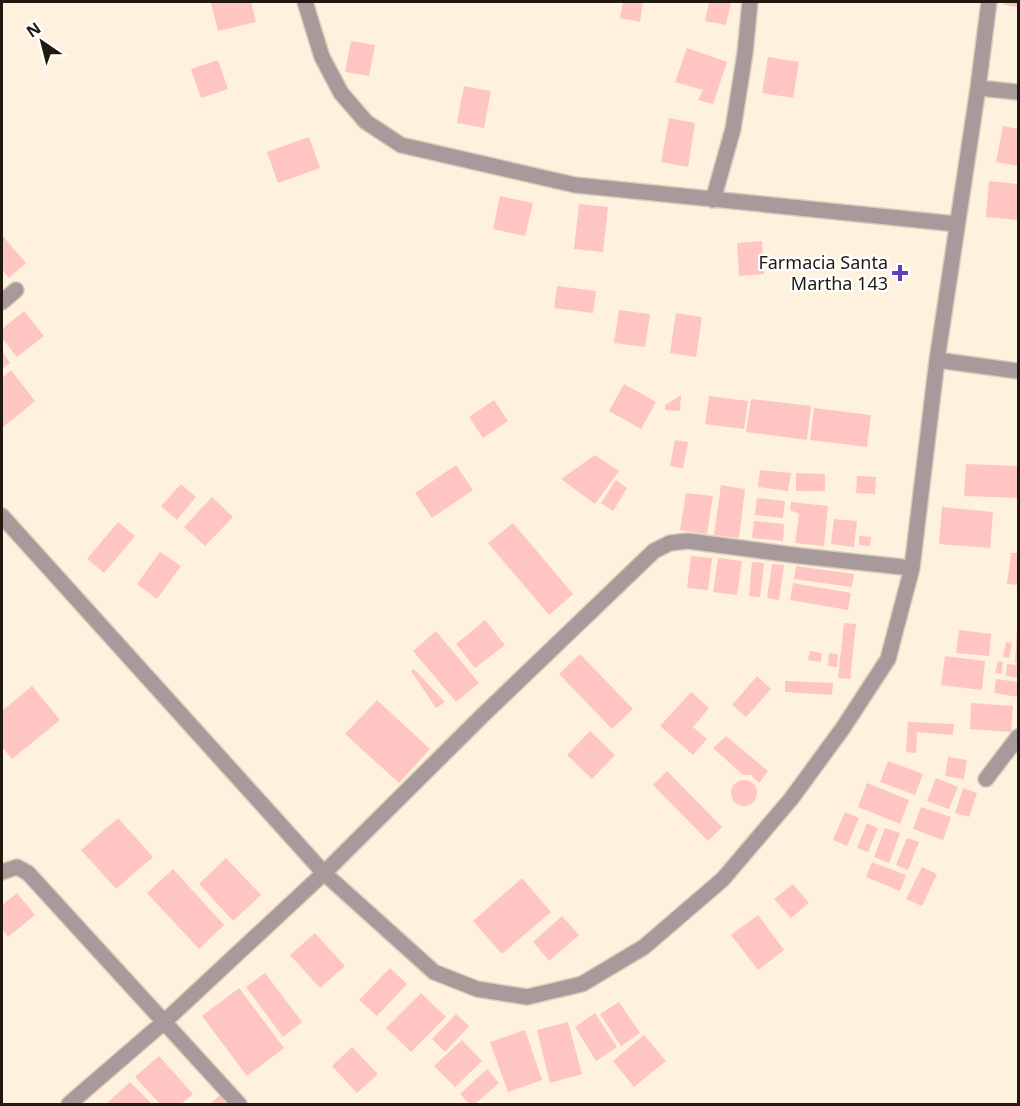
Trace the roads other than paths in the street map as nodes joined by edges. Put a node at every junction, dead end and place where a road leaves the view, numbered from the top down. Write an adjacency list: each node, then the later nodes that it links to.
1 (305, 2): 6 (street)
2 (750, 2): 6 (street)
3 (989, 2): 4 (street)
4 (978, 88): 5 (street); 7 (street)
5 (1018, 92)
6 (713, 200): 7 (street)
7 (957, 224): 10 (street)
8 (16, 290): 9 (street)
9 (2, 302)
10 (937, 360): 11 (street); 13 (street)
11 (1018, 371)
12 (3, 522): 17 (street)
13 (912, 568): 17 (street); 17 (street)
14 (1018, 737): 15 (street)
15 (986, 779)
16 (2, 872): 18 (street)
17 (324, 873): 18 (street)
18 (164, 1022): 19 (street); 20 (street)
19 (69, 1104)
20 (239, 1104)

